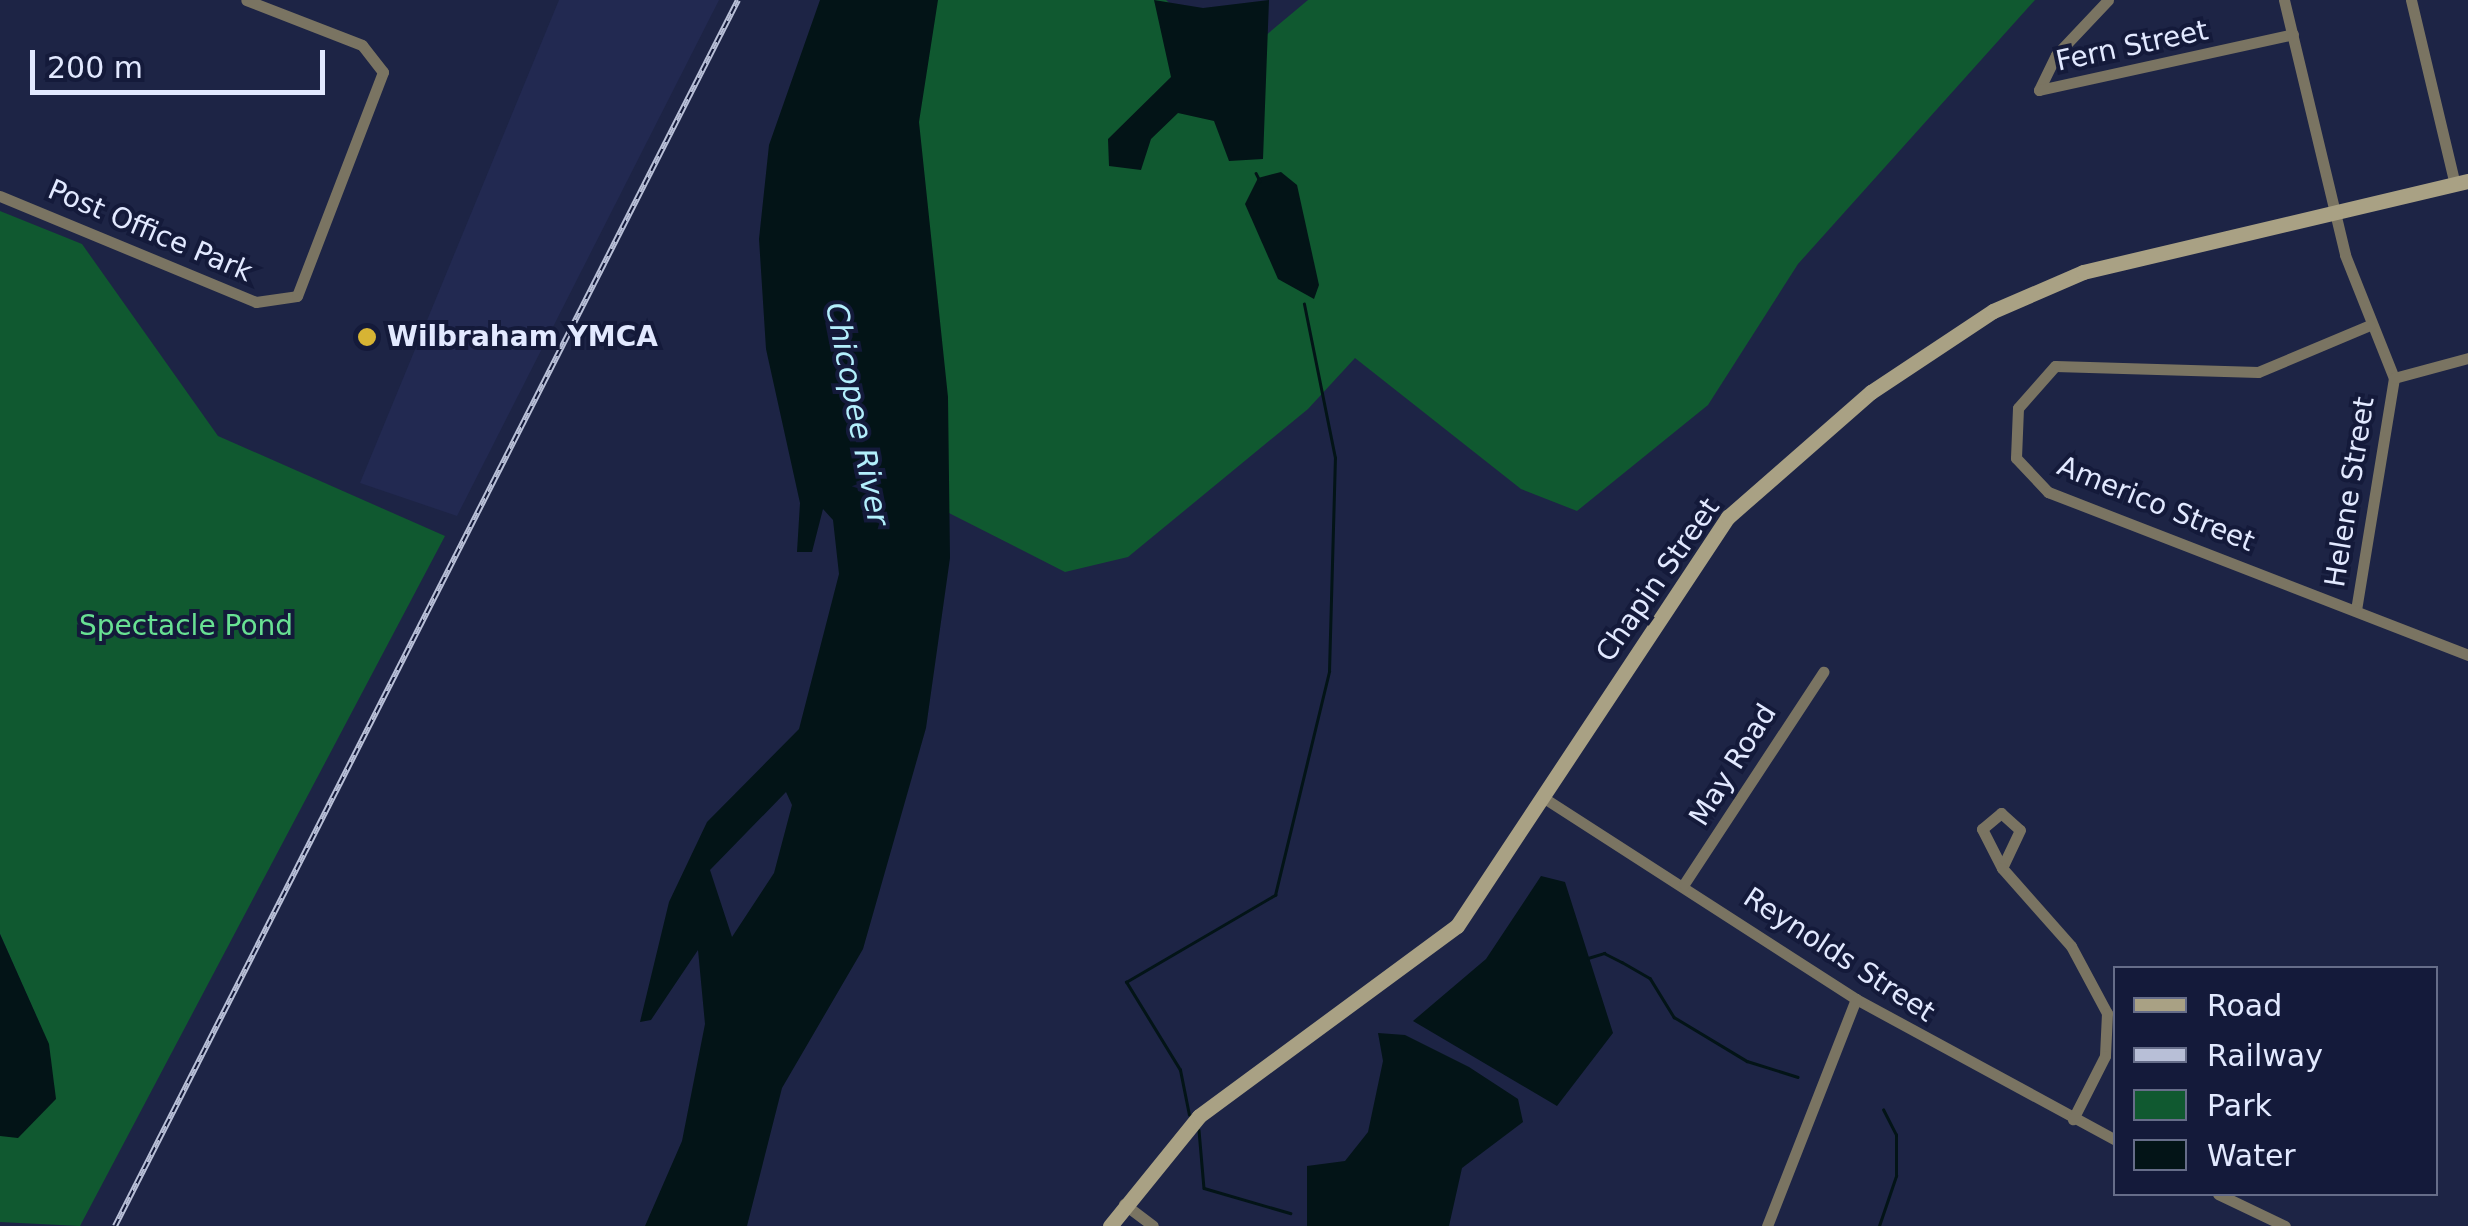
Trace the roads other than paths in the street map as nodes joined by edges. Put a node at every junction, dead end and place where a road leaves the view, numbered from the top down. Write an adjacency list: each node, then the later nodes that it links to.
1 (246, 0): 7 (street, Post Office Park)
2 (2108, 0): 5 (street, Fern Street)
3 (2284, 0): 5 (street, Helene Street)
4 (2411, 0): 6 (street)
5 (2293, 34): 8 (street, Helene Street)
6 (2462, 183): 8 (main road, Chapin Street)
7 (0, 196)
8 (2335, 212): 9 (street, Helene Street); 15 (main road, Chapin Street)
9 (2370, 325): 11 (street, Helene Street); 12 (street, Americo Street)
10 (2468, 358): 11 (street)
11 (2394, 378): 12 (street, Helene Street)
12 (2356, 612): 13 (street, Americo Street)
13 (2468, 655)
14 (1824, 672): 17 (street, May Road)
15 (1544, 798): 17 (street, Reynolds Street); 22 (main road, Chapin Street)
16 (2002, 868): 19 (street)
17 (1684, 884): 18 (street, Reynolds Street)
18 (1856, 999): 19 (street, Reynolds Street); 25 (street)
19 (2074, 1118): 20 (street, Reynolds Street)
20 (2113, 1138)
21 (2222, 1196): 26 (street)
22 (1124, 1204): 23 (main road, Chapin Street); 24 (street)
23 (1110, 1226)
24 (1153, 1226)
25 (1766, 1226)
26 (2284, 1226)

